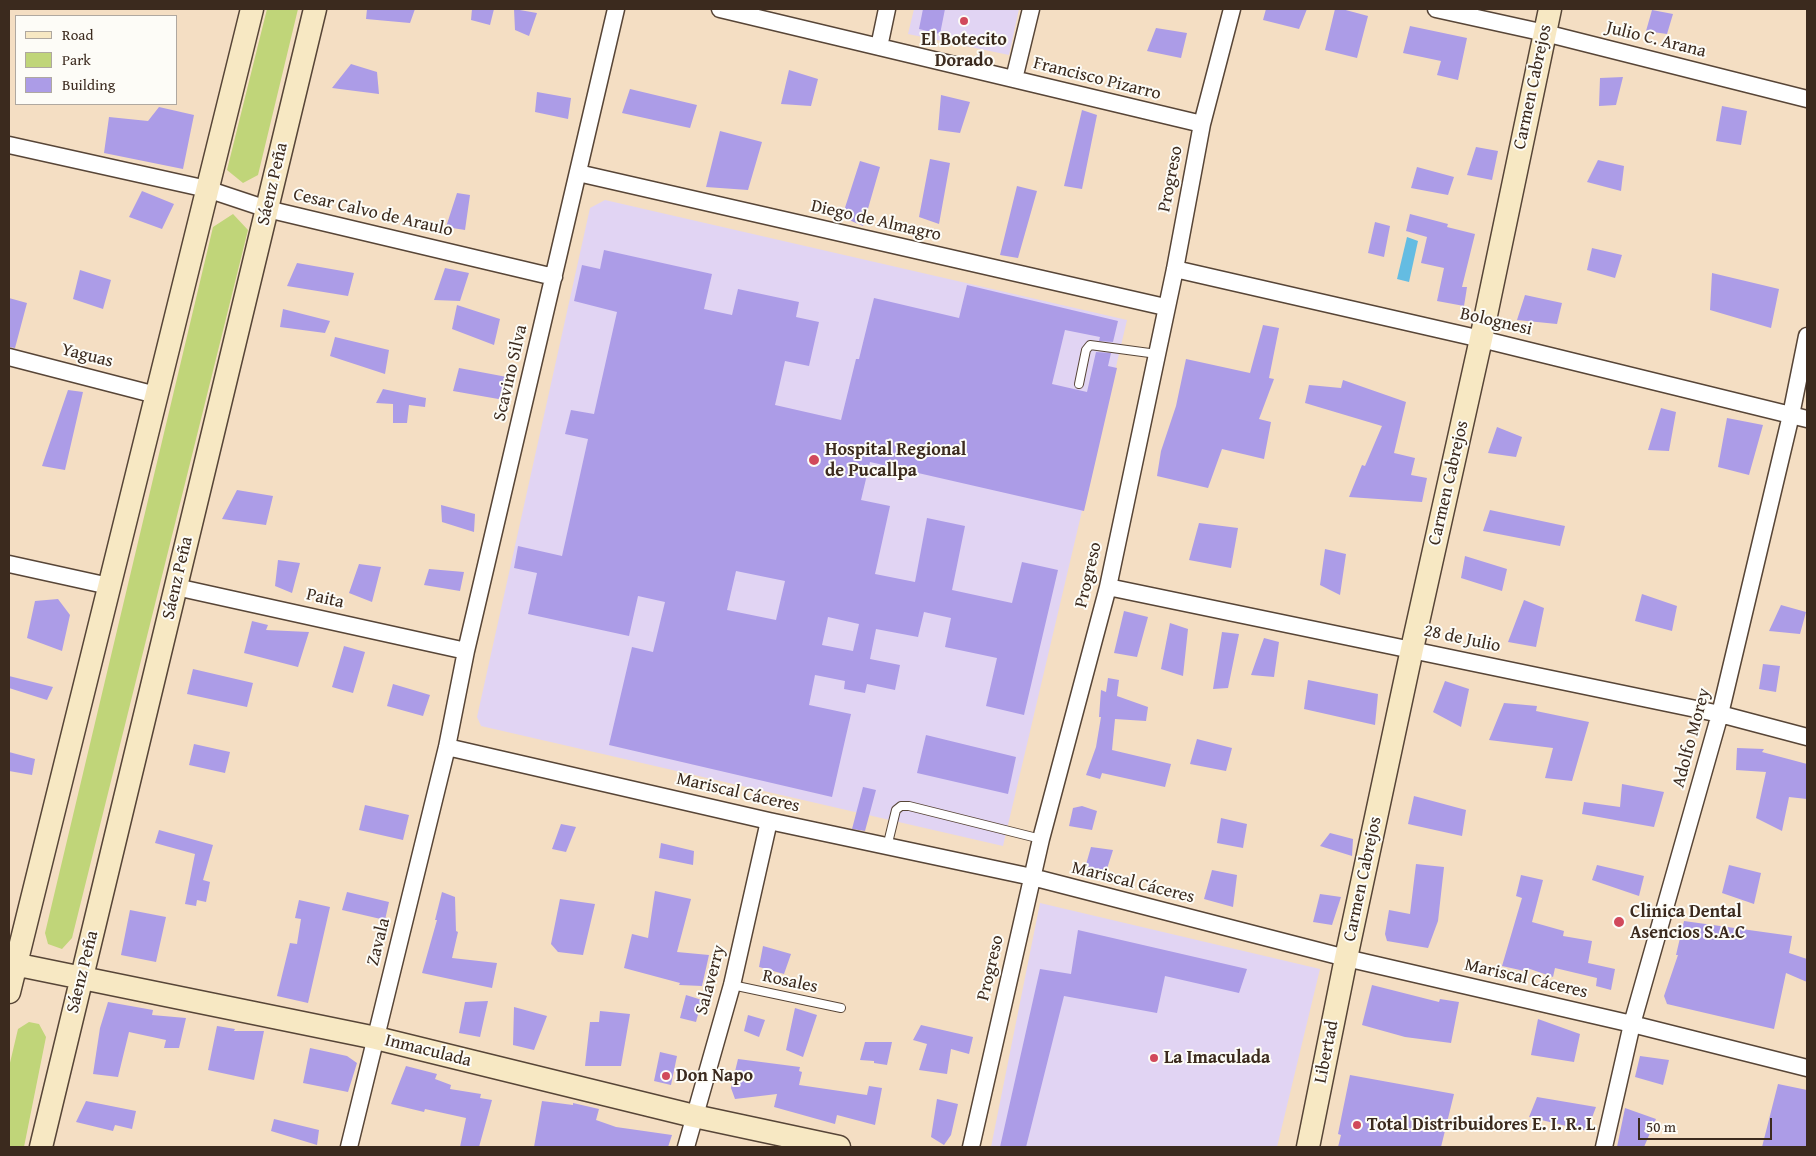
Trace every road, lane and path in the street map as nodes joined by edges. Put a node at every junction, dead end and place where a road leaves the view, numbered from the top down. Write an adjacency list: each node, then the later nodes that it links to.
1 (252, 9): 17 (main road)
2 (314, 9): 18 (main road, Sáenz Peña)
3 (616, 9): 16 (street, Scavino Silva)
4 (720, 9): 11 (street, Francisco Pizarro)
5 (887, 9): 11 (street)
6 (1031, 9): 12 (street)
7 (1232, 9): 14 (street, Progreso)
8 (1436, 9): 10 (street, Julio C. Arana)
9 (1550, 9): 10 (main road, Carmen Cabrejos)
10 (1545, 33): 13 (street, Julio C. Arana); 23 (main road, Carmen Cabrejos)
11 (879, 47): 12 (street, Francisco Pizarro)
12 (1014, 79): 14 (street, Francisco Pizarro)
13 (1807, 99)
14 (1202, 124): 19 (street, Progreso)
15 (9, 145): 17 (street, Cesar Calvo de Araulo)
16 (578, 173): 20 (street, Scavino Silva); 21 (street, Diego de Almagro)
17 (207, 189): 18 (street, Cesar Calvo de Araulo); 27 (main road)
18 (267, 208): 20 (street, Cesar Calvo de Araulo); 32 (main road, Sáenz Peña)
19 (1174, 269): 21 (street, Progreso); 23 (street, Bolognesi)
20 (554, 277): 35 (street, Scavino Silva)
21 (1165, 307): 24 (street, Progreso)
22 (1807, 336): 28 (street, Adolfo Morey)
23 (1481, 339): 28 (street, Bolognesi); 34 (main road, Carmen Cabrejos)
24 (1157, 354): 26 (lane); 33 (street, Progreso)
25 (9, 357): 27 (street, Yaguas)
26 (1079, 384)
27 (156, 395): 31 (main road)
28 (1791, 415): 29 (street, Bolognesi); 36 (street, Adolfo Morey)
29 (1807, 419)
30 (9, 564): 31 (street)
31 (109, 586): 44 (main road)
32 (176, 586): 35 (street, Paita); 45 (main road, Sáenz Peña)
33 (1108, 587): 34 (street, 28 de Julio); 40 (street, Progreso)
34 (1412, 649): 36 (street, 28 de Julio); 43 (main road, Carmen Cabrejos)
35 (466, 651): 38 (street, Scavino Silva)
36 (1720, 714): 37 (street, 28 de Julio); 49 (street, Adolfo Morey)
37 (1807, 737)
38 (447, 747): 39 (street, Mariscal Cáceres); 50 (street, Zavala)
39 (769, 821): 41 (street, Mariscal Cáceres); 46 (street, Salaverry)
40 (1041, 838): 41 (lane); 42 (street, Progreso)
41 (887, 847): 42 (street, Mariscal Cáceres)
42 (1032, 878): 43 (street, Mariscal Cáceres); 58 (street, Progreso)
43 (1346, 958): 49 (street, Mariscal Cáceres); 59 (main road, Libertad)
44 (12, 964): 45 (main road, Inmaculada); 47 (main road)
45 (82, 979): 50 (main road, Inmaculada); 54 (main road, Sáenz Peña)
46 (732, 985): 48 (lane, Rosales); 52 (street, Salaverry)
47 (9, 992)
48 (841, 1008)
49 (1632, 1024): 51 (street, Mariscal Cáceres); 60 (street, Adolfo Morey)
50 (376, 1038): 52 (main road, Inmaculada); 55 (street, Zavala)
51 (1807, 1068)
52 (694, 1116): 53 (main road, Inmaculada); 56 (street, Salaverry)
53 (808, 1144): 57 (main road, Inmaculada)
54 (41, 1147)
55 (349, 1147)
56 (686, 1147)
57 (839, 1147)
58 (971, 1147)
59 (1308, 1147)
60 (1604, 1147)

